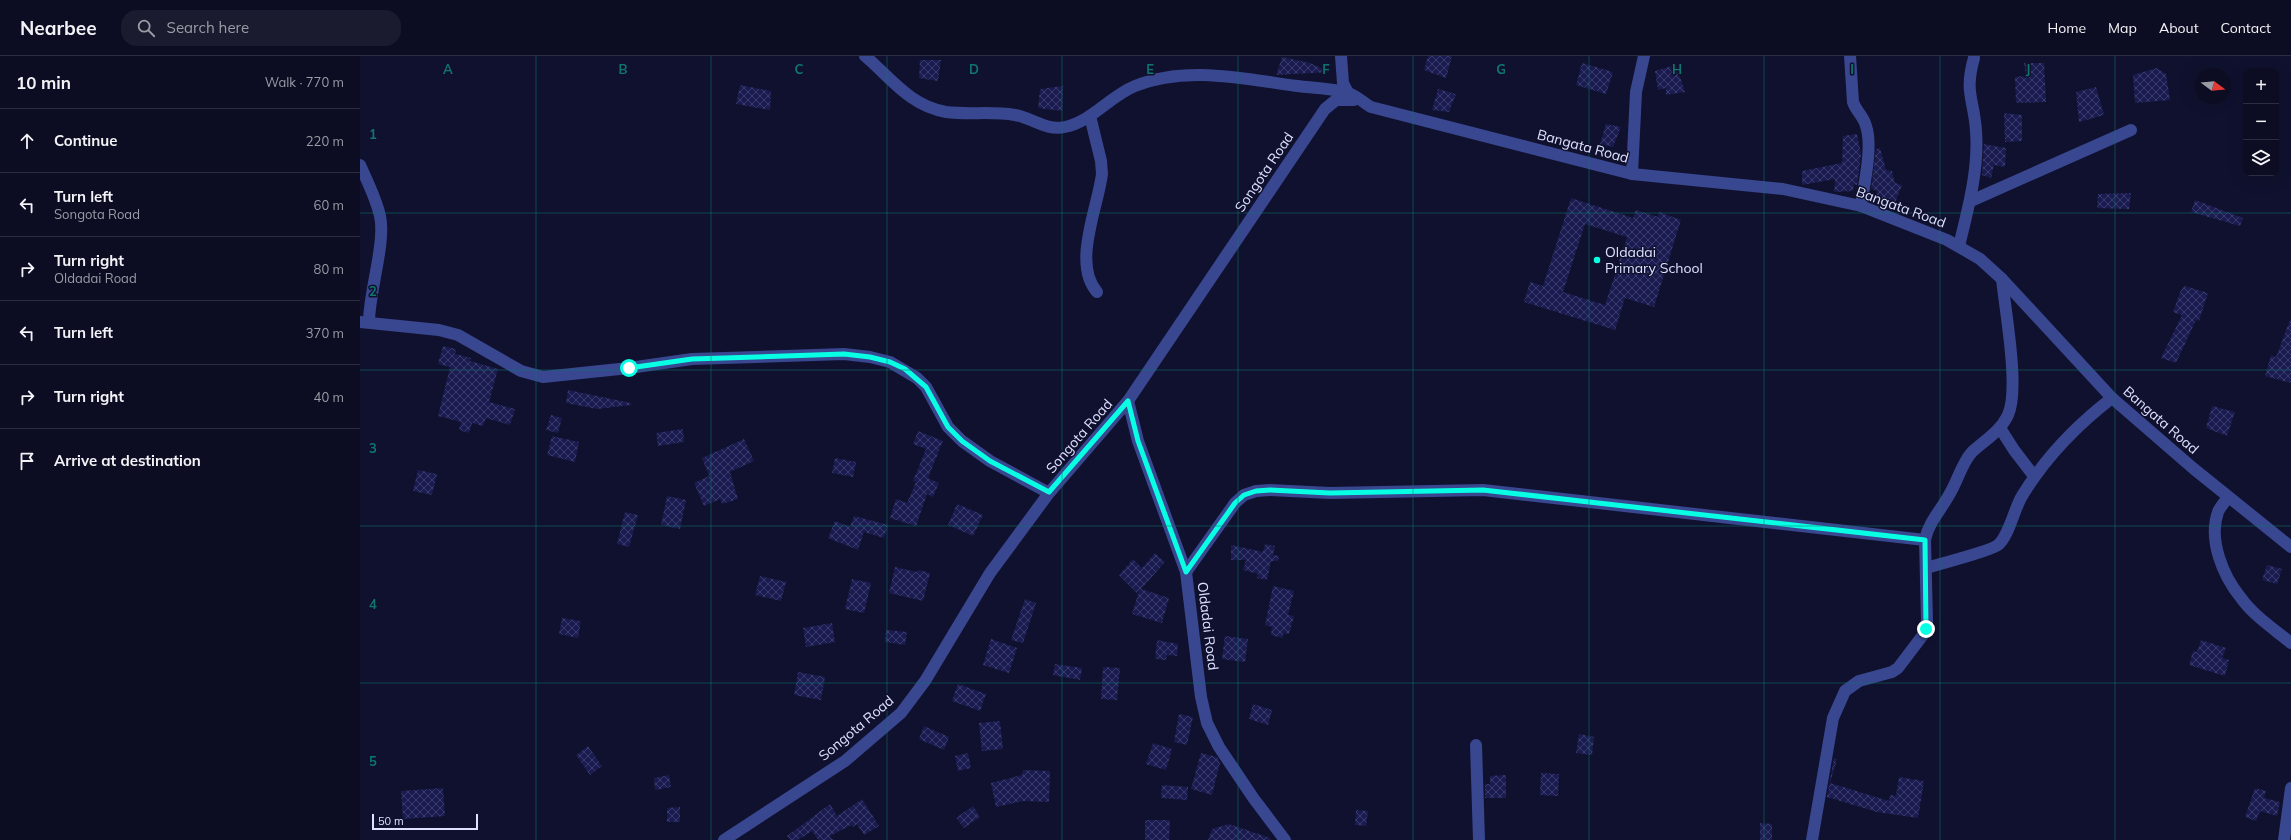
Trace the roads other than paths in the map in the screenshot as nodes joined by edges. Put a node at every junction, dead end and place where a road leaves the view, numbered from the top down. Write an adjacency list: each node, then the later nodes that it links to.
1 (865, 56): 8 (street)
2 (1341, 56): 6 (street)
3 (1644, 56): 11 (street)
4 (1850, 56): 13 (street)
5 (1974, 58): 12 (street)
6 (1348, 93): 7 (street, Bangata Road); 8 (street)
7 (1361, 101): 11 (street, Bangata Road); 19 (street, Songota Road)
8 (1090, 116): 16 (street)
9 (2131, 130): 12 (street)
10 (360, 164): 17 (street)
11 (1632, 174): 13 (street, Bangata Road)
12 (1971, 200): 14 (street)
13 (1861, 206): 14 (street, Bangata Road)
14 (1959, 246): 15 (street, Bangata Road)
15 (2002, 279): 18 (street, Bangata Road); 20 (street)
16 (1097, 292)
17 (364, 322): 22 (street)
18 (2112, 398): 21 (street); 23 (street, Bangata Road)
19 (1128, 401): 22 (street, Songota Road); 27 (street, Oldadai Road)
20 (2000, 428): 21 (street); 24 (street)
21 (2034, 476): 26 (street)
22 (1049, 492): 31 (street, Songota Road)
23 (2228, 497): 25 (street, Bangata Road); 28 (street)
24 (1925, 540): 26 (street); 27 (street)
25 (2291, 547)
26 (1926, 568): 34 (street)
27 (1186, 572): 32 (street, Oldadai Road)
28 (2291, 643)
29 (1476, 745): 33 (street)
30 (2291, 788): 35 (street)
31 (724, 840)
32 (1285, 840)
33 (1479, 840)
34 (1812, 840)
35 (2284, 840)

